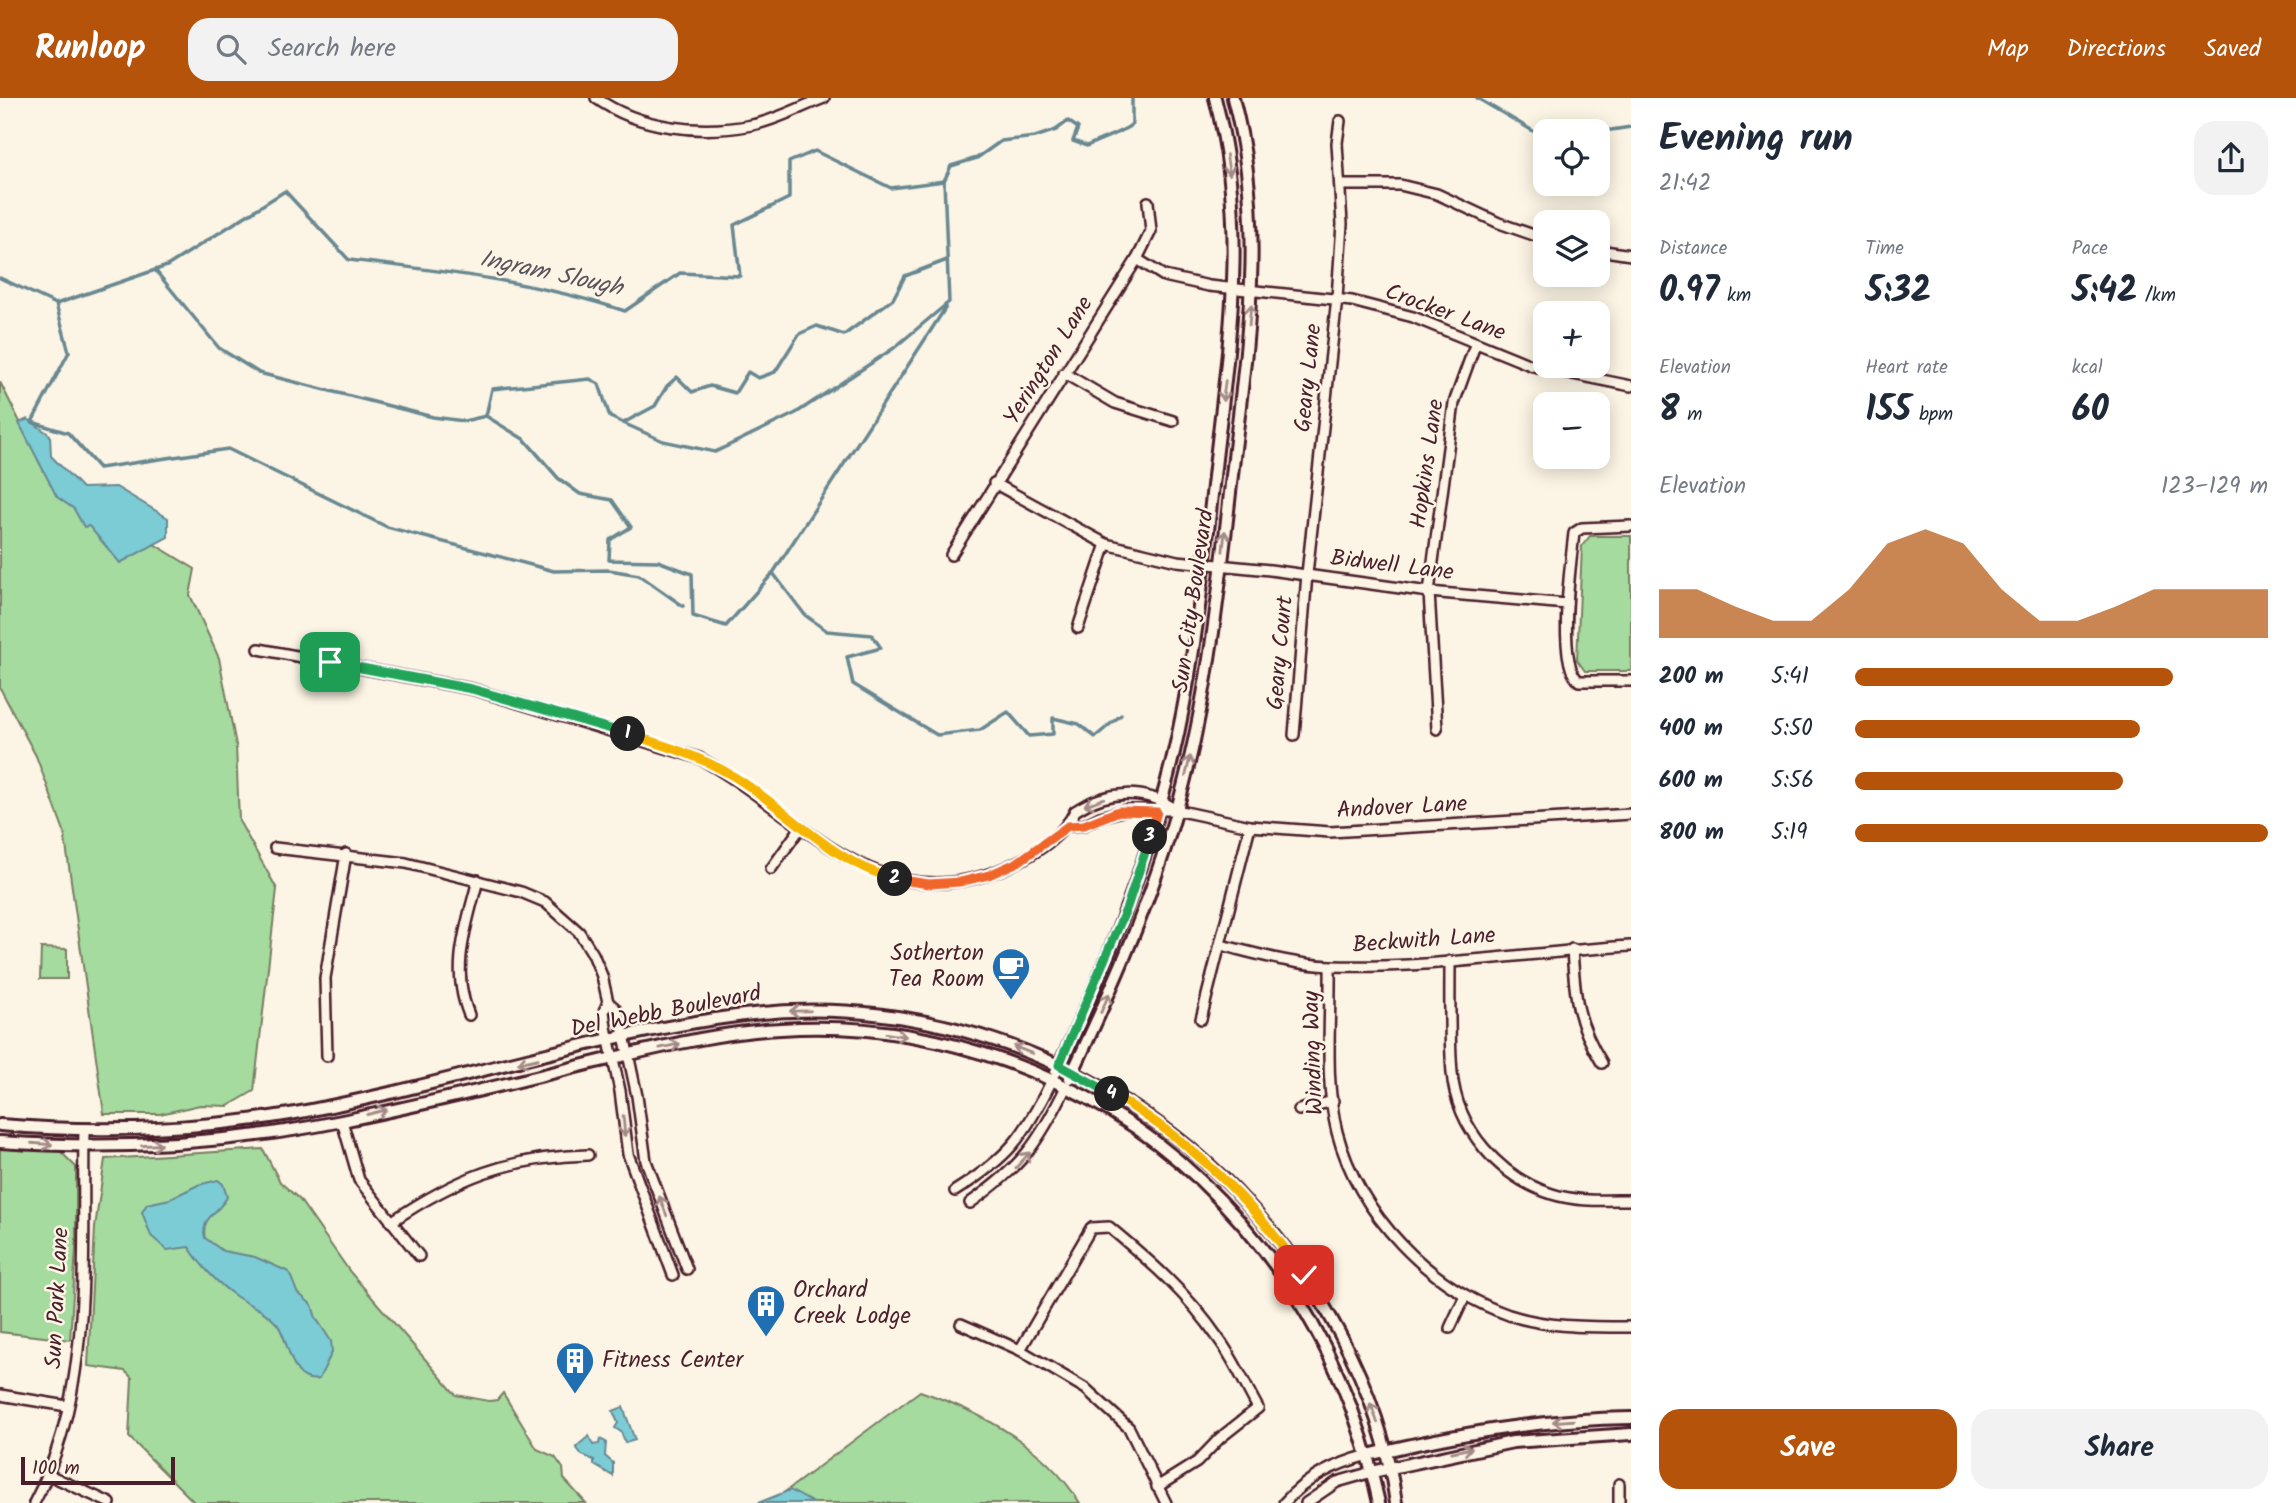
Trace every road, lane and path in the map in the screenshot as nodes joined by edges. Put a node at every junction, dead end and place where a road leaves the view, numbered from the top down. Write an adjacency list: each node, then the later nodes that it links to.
1 (596, 98): 5 (street)
2 (824, 98): 5 (street)
3 (1215, 98): 13 (street, Sun City Boulevard, one-way to 13)
4 (1233, 98): 13 (street, Sun City Boulevard)
5 (803, 102)
6 (1340, 121): 7 (street, Geary Lane)
7 (1341, 185): 9 (street); 14 (street, Geary Lane)
8 (1148, 202): 12 (street, Yerington Lane)
9 (1533, 235)
10 (1610, 252): 11 (street)
11 (1631, 255)
12 (1137, 259): 13 (street, Crocker Lane); 16 (street, Yerington Lane)
13 (1243, 290): 14 (street, Crocker Lane); 23 (street, Sun City Boulevard, one-way to 13); 23 (street, Sun City Boulevard, one-way to 23)
14 (1337, 298): 15 (street, Crocker Lane); 24 (street, Geary Lane)
15 (1475, 345): 17 (street, Crocker Lane); 25 (street, Hopkins Lane)
16 (1064, 373): 18 (street); 19 (street, Yerington Lane)
17 (1631, 386)
18 (1173, 421)
19 (994, 483): 21 (street, Bidwell Lane); 22 (street, Yerington Lane)
20 (1631, 526): 26 (street)
21 (1105, 544): 23 (street, Bidwell Lane); 27 (street)
22 (951, 555)
23 (1213, 565): 24 (street, Bidwell Lane); 32 (street, Sun City Boulevard); 33 (street, Sun City Boulevard, one-way to 23)
24 (1307, 575): 25 (street, Bidwell Lane); 31 (street, Geary Court)
25 (1429, 592): 26 (street, Bidwell Lane); 30 (street, Hopkins Lane)
26 (1567, 604): 29 (street)
27 (1078, 628)
28 (259, 649): 38 (street)
29 (1631, 681)
30 (1437, 729)
31 (1294, 735)
32 (1161, 799): 33 (street); 34 (street, Sun City Boulevard); 36 (street, one-way to 36)
33 (1176, 810): 34 (street); 37 (street, Andover Lane); 58 (street, Sun City Boulevard, one-way to 33)
34 (1157, 812): 36 (street); 57 (street, Sun City Boulevard)
35 (1631, 814): 37 (street, Andover Lane)
36 (1068, 826): 38 (street)
37 (1250, 826): 43 (street)
38 (801, 827): 41 (street)
39 (275, 848): 40 (street)
40 (346, 854): 42 (street); 54 (street)
41 (771, 869)
42 (478, 880): 48 (street); 49 (street)
43 (1221, 944): 47 (street, Beckwith Lane); 50 (street)
44 (1631, 946): 45 (street, Beckwith Lane)
45 (1572, 950): 46 (street, Beckwith Lane); 56 (street)
46 (1450, 961): 47 (street, Beckwith Lane); 70 (street)
47 (1330, 967): 61 (street, Winding Way)
48 (608, 1002): 51 (street); 52 (street)
49 (469, 1015)
50 (1200, 1019)
51 (625, 1038): 52 (street, Del Webb Boulevard); 53 (street); 57 (street, Del Webb Boulevard, one-way to 51)
52 (609, 1042): 55 (street); 65 (street, Del Webb Boulevard, one-way to 65)
53 (628, 1055): 55 (street, Del Webb Boulevard); 59 (street, Del Webb Boulevard, one-way to 59); 74 (street, one-way to 53)
54 (327, 1056)
55 (613, 1059): 63 (street, Del Webb Boulevard, one-way to 55); 75 (street, one-way to 75)
56 (1602, 1063)
57 (1059, 1065): 58 (street, Del Webb Boulevard); 59 (street, Sun City Boulevard)
58 (1073, 1072): 60 (street, Sun City Boulevard); 85 (street, Del Webb Boulevard, one-way to 58)
59 (1052, 1080): 60 (street, Del Webb Boulevard); 69 (street)
60 (1066, 1087): 71 (street, one-way to 60); 86 (street, Del Webb Boulevard)
61 (1333, 1101): 62 (street); 76 (street, Winding Way)
62 (1299, 1110)
63 (342, 1121): 67 (street, Del Webb Boulevard, one-way to 63); 72 (street)
64 (0, 1125): 65 (street, Del Webb Boulevard)
65 (84, 1130): 67 (street, Sun Park Lane)
66 (0, 1142): 67 (street, Del Webb Boulevard, one-way to 67)
67 (84, 1146): 82 (street, Sun Park Lane)
68 (588, 1154): 72 (street)
69 (955, 1191)
70 (1631, 1200)
71 (970, 1203)
72 (391, 1222): 73 (street)
73 (419, 1256)
74 (687, 1269)
75 (673, 1275)
76 (1465, 1296): 78 (street, Winding Way); 79 (street)
77 (961, 1324): 80 (street)
78 (1631, 1327)
79 (1450, 1328)
80 (1020, 1350): 91 (street); 91 (street)
81 (0, 1395): 82 (street)
82 (67, 1406): 89 (street, Sun Park Lane)
83 (1631, 1418): 85 (street, one-way to 85)
84 (1631, 1434): 87 (street, one-way to 84)
85 (1386, 1451): 86 (street); 87 (street, Del Webb Boulevard)
86 (1368, 1455): 88 (street, Del Webb Boulevard); 95 (street)
87 (1390, 1467): 88 (street); 98 (street, Del Webb Boulevard)
88 (1372, 1472): 96 (street); 97 (street, Del Webb Boulevard)
89 (49, 1475): 92 (street, Sun Park Lane); 93 (street)
90 (1619, 1483): 99 (street)
91 (1157, 1487): 94 (street)
92 (34, 1503)
93 (110, 1503)
94 (1166, 1503)
95 (1284, 1503)
96 (1306, 1503)
97 (1379, 1503)
98 (1396, 1503)
99 (1619, 1503)

